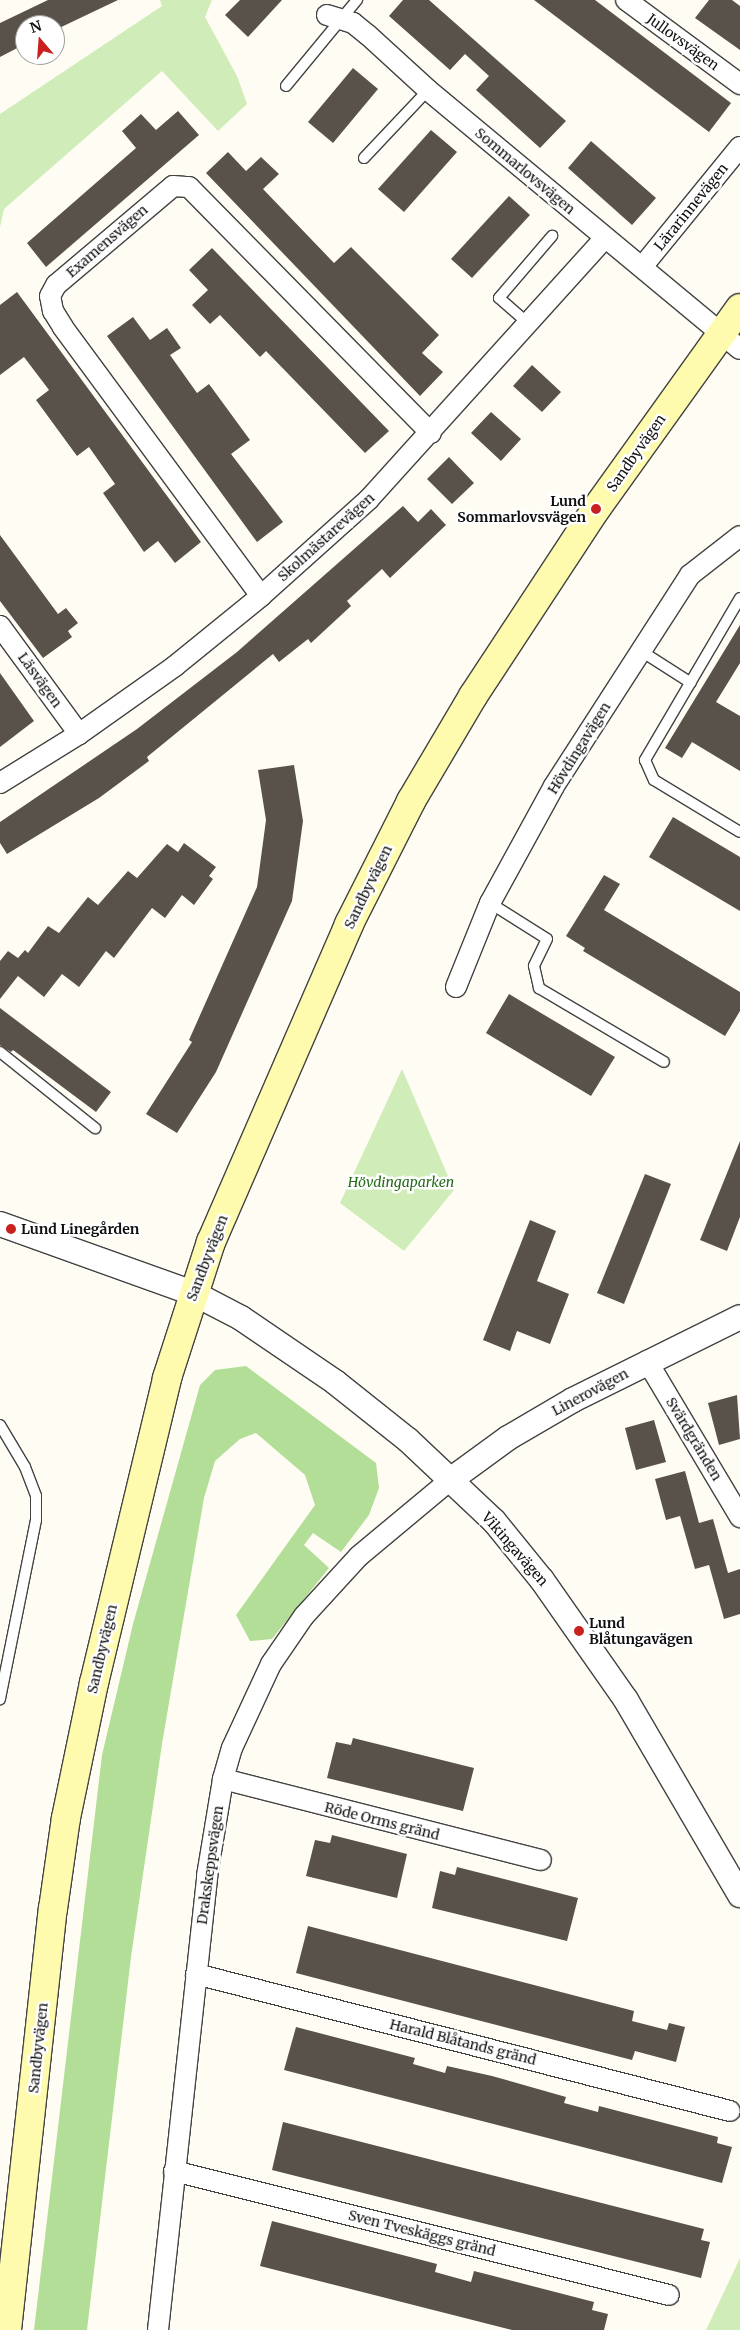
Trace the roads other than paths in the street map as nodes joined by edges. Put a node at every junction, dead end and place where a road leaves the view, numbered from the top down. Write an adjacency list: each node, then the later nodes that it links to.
1 (357, 0): 3 (lane)
2 (626, 0): 4 (street, Jullovsvägen)
3 (333, 18): 5 (lane); 6 (street, Sommarlovsvägen)
4 (740, 84)
5 (286, 86)
6 (428, 90): 8 (lane); 10 (street, Sommarlovsvägen)
7 (740, 147): 11 (street, Lärarinnevägen)
8 (364, 158)
9 (552, 236): 13 (lane)
10 (604, 239): 11 (street, Sommarlovsvägen); 13 (street, Skolmästarevägen)
11 (642, 267): 14 (street, Sommarlovsvägen)
12 (740, 308): 14 (main road, Sandbyvägen)
13 (530, 325): 15 (street, Skolmästarevägen)
14 (730, 342): 31 (main road, Sandbyvägen)
15 (431, 433): 17 (street, Skolmästarevägen); 17 (street, Examensvägen)
16 (740, 536): 20 (street, Hövdingavägen)
17 (261, 596): 22 (street, Skolmästarevägen)
18 (740, 598): 21 (lane)
19 (0, 626): 22 (street, Läsvägen)
20 (641, 651): 21 (lane); 25 (street, Hövdingavägen)
21 (691, 682): 24 (lane)
22 (79, 734): 23 (street, Skolmästarevägen)
23 (0, 783)
24 (740, 832)
25 (490, 903): 26 (street, Hövdingavägen); 28 (lane)
26 (456, 987)
27 (0, 1052): 29 (lane)
28 (664, 1062)
29 (95, 1128)
30 (0, 1224): 31 (street, Vikingavägen)
31 (193, 1293): 36 (street, Vikingavägen); 46 (main road, Sandbyvägen)
32 (740, 1316): 33 (street, Linerovägen)
33 (647, 1362): 36 (street, Linerovägen); 37 (street, Svärdgränden)
34 (0, 1425): 35 (lane)
35 (3, 1436): 38 (lane)
36 (449, 1481): 39 (street, Drakskeppsvägen); 41 (street, Vikingavägen)
37 (740, 1517)
38 (0, 1699)
39 (223, 1779): 40 (street, Röde Orms gränd); 42 (street, Drakskeppsvägen)
40 (542, 1860)
41 (740, 1895)
42 (196, 1974): 43 (street, Harald Blåtands gränd); 44 (street, Drakskeppsvägen)
43 (730, 2111)
44 (174, 2171): 45 (street, Sven Tveskäggs gränd); 47 (street, Drakskeppsvägen)
45 (669, 2296)
46 (7, 2330)
47 (158, 2330)

